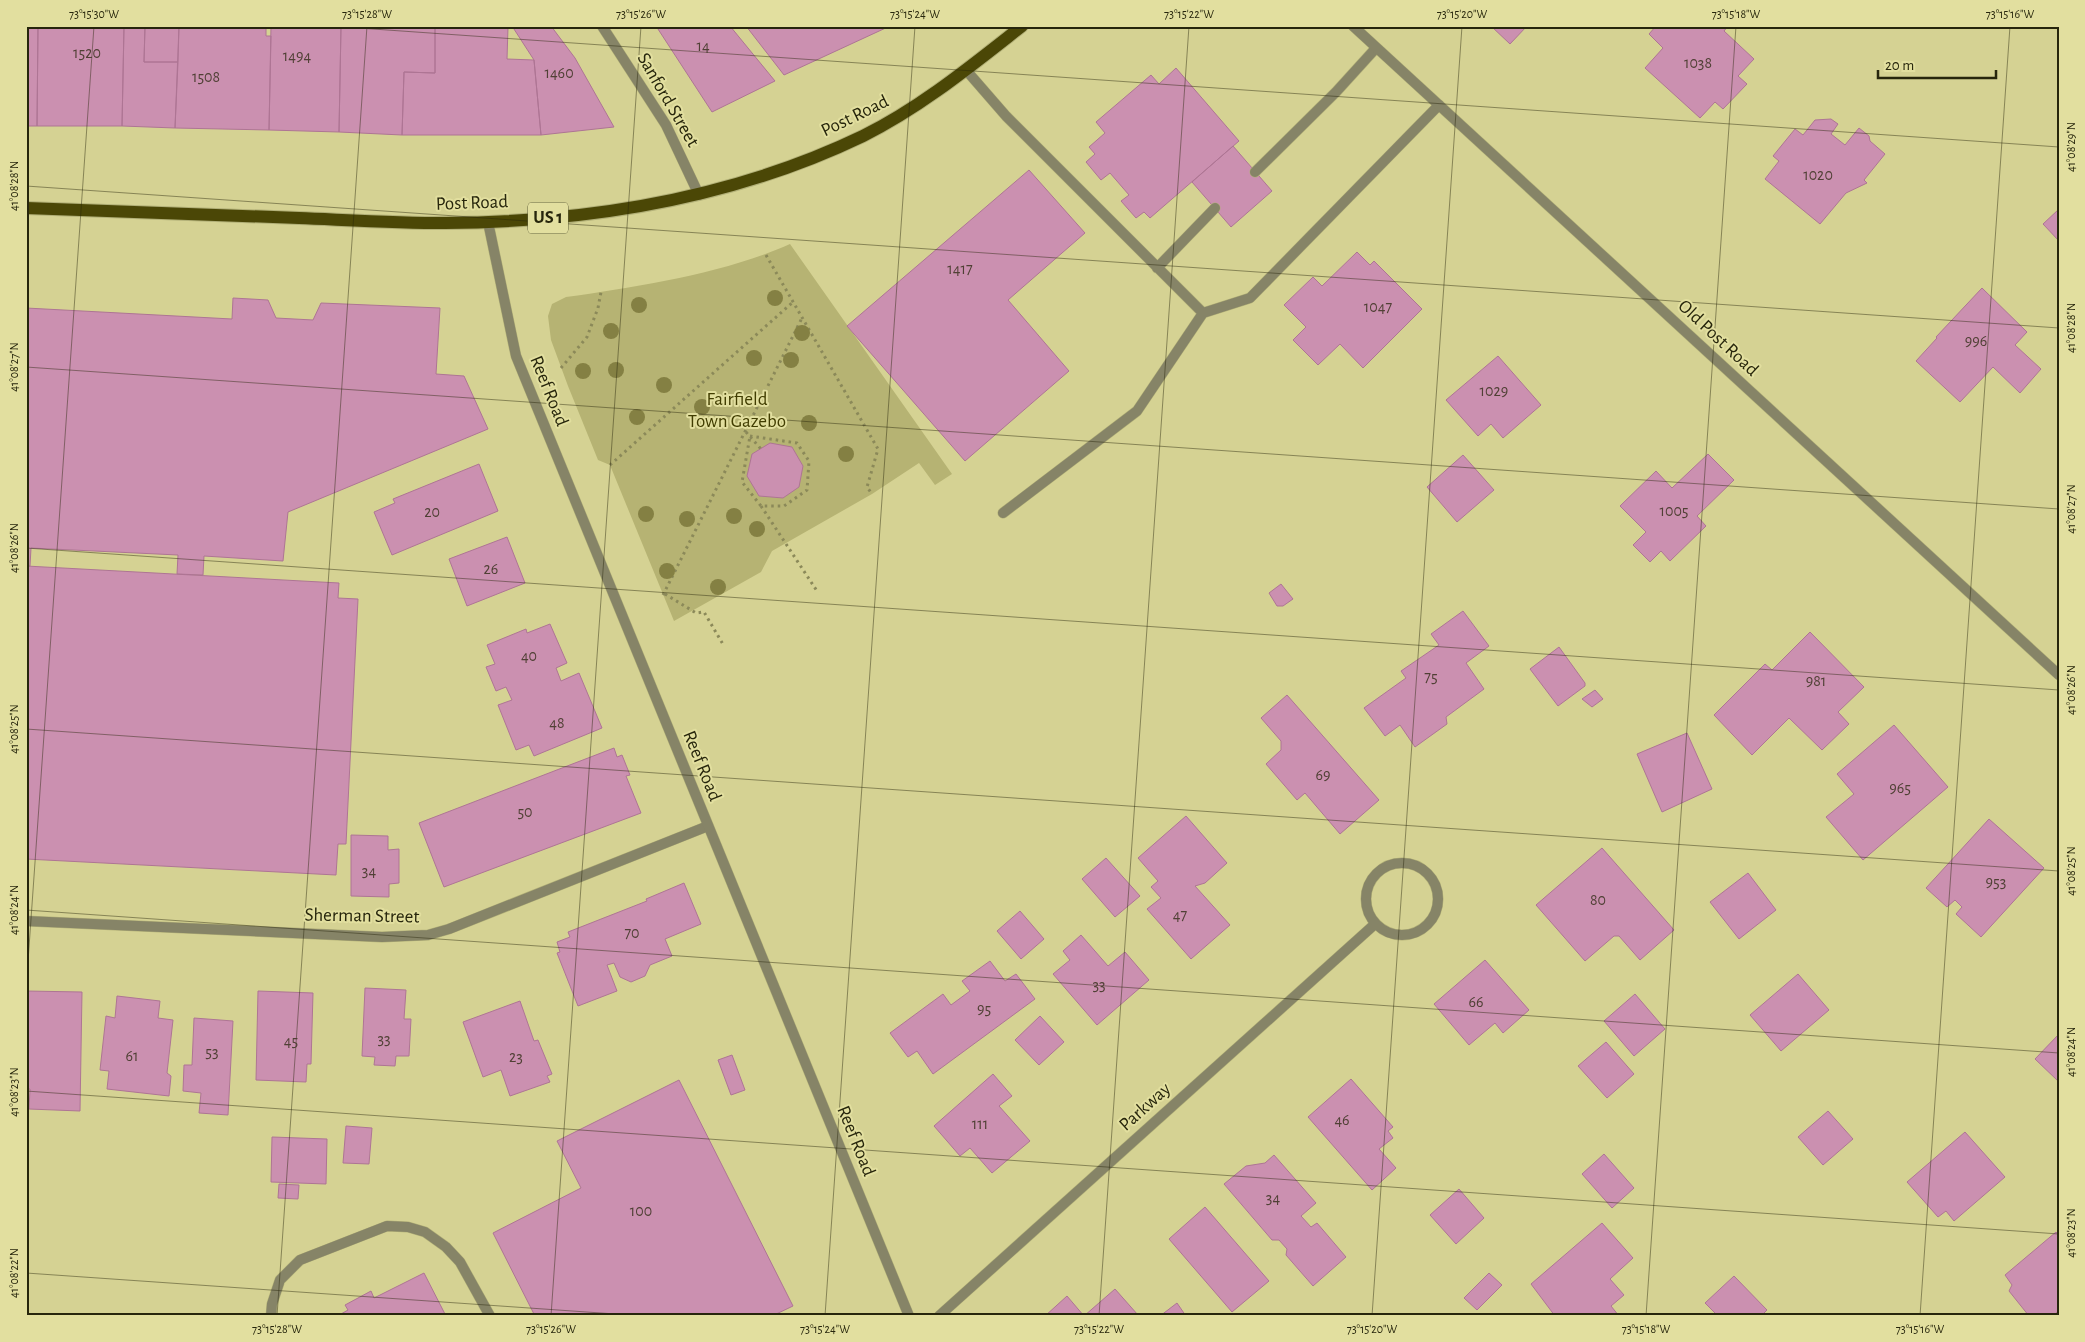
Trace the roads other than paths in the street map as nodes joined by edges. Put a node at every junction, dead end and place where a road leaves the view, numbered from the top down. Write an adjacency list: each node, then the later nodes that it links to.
1 (602, 26): 8 (street, Sanford Street)
2 (1022, 26): 5 (main road, Post Road / US 1)
3 (1353, 26): 4 (street, Old Post Road)
4 (1376, 48): 6 (street, Old Post Road); 7 (street)
5 (966, 70): 8 (main road, Post Road / US 1); 12 (street)
6 (1439, 105): 13 (street); 15 (street, Old Post Road)
7 (1255, 172)
8 (699, 195): 11 (main road, Post Road / US 1)
9 (26, 208): 11 (main road, Post Road / US 1)
10 (1214, 208): 12 (street)
11 (488, 222): 16 (street, Reef Road)
12 (1157, 268): 13 (street)
13 (1203, 313): 14 (street)
14 (1003, 513)
15 (2059, 675)
16 (708, 826): 17 (street, Sherman Street); 21 (street, Reef Road)
17 (26, 921)
18 (1375, 924): 18 (street); 22 (street, Parkway)
19 (271, 1316): 20 (street)
20 (490, 1316)
21 (909, 1316)
22 (939, 1316)

